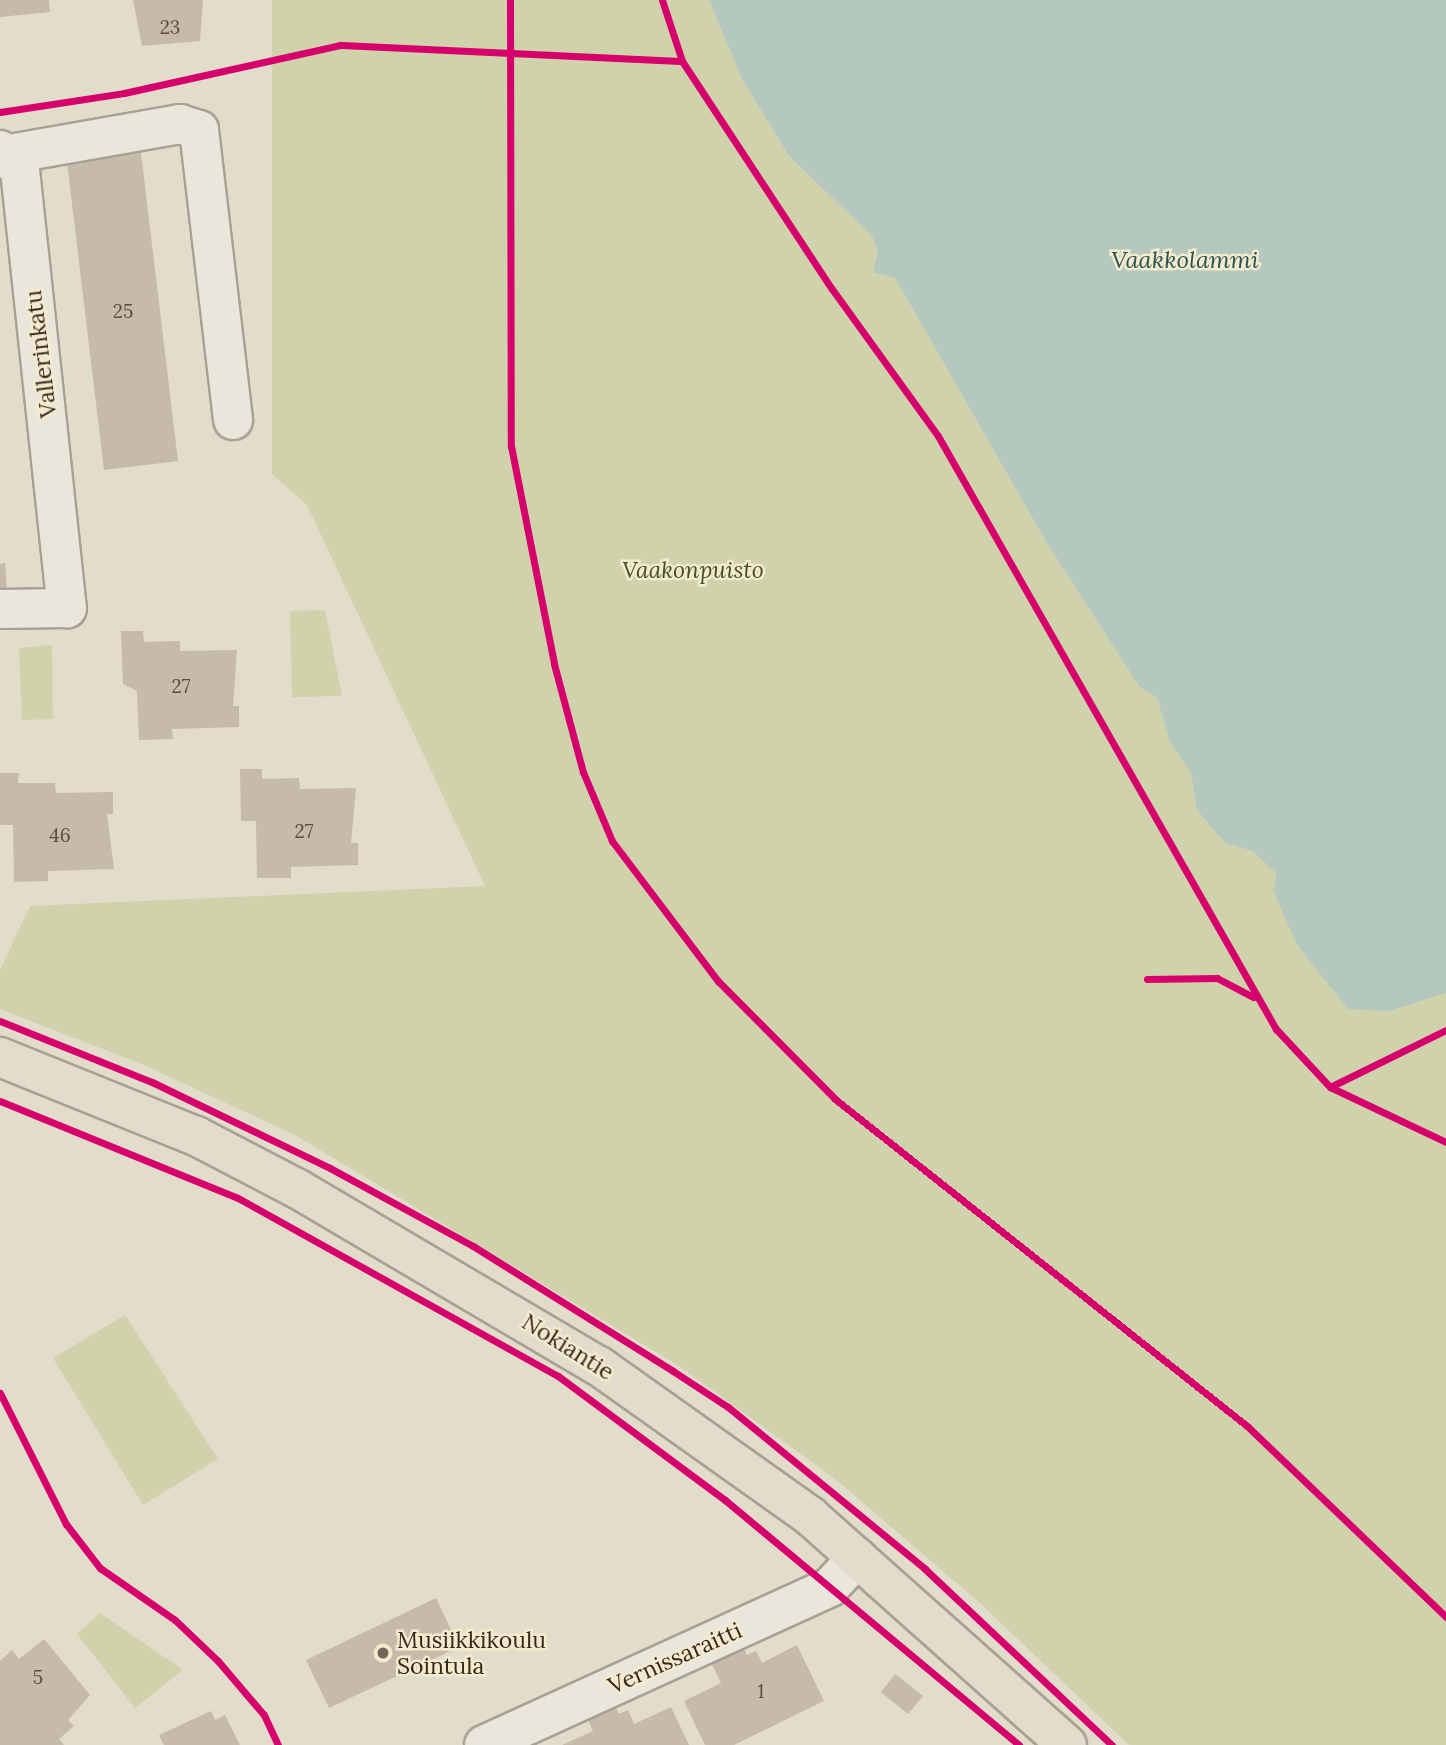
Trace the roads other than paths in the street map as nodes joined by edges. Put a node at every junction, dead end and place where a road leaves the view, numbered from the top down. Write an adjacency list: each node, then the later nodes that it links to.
1 (2, 153): 2 (street); 3 (street, Vallerinkatu)
2 (233, 420)
3 (0, 609)
4 (0, 1057): 5 (main road, Nokiantie)
5 (857, 1558): 6 (street, Vernissaraitti); 7 (main road, Nokiantie)
6 (484, 1745)
7 (1067, 1745)

